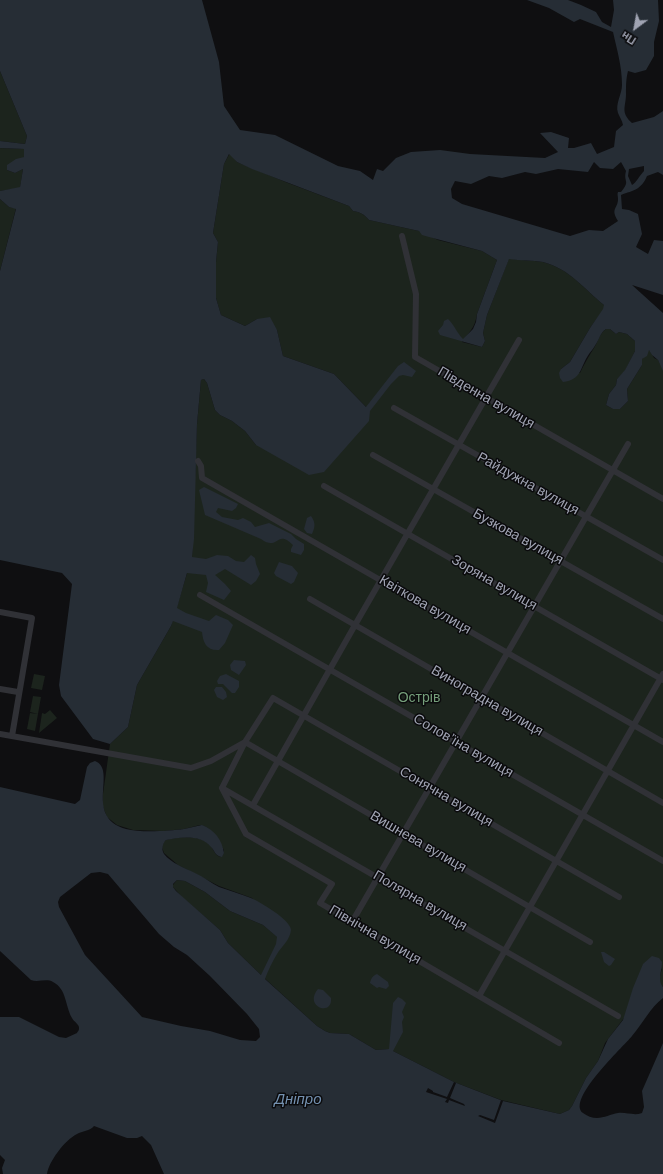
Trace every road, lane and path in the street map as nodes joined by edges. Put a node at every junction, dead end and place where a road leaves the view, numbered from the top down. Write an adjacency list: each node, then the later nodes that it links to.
1 (402, 236): 3 (street, Південна вулиця)
2 (519, 340): 3 (street)
3 (486, 397): 6 (street); 9 (street, Південна вулиця)
4 (394, 408): 6 (street, Райдужна вулиця)
5 (628, 444): 9 (street)
6 (458, 445): 11 (street); 13 (street, Райдужна вулиця)
7 (373, 456): 11 (street, Бузкова вулиця)
8 (198, 460): 17 (street, Квіткова вулиця)
9 (613, 471): 12 (street, Південна вулиця); 13 (street)
10 (324, 486): 14 (street, Зоряна вулиця)
11 (433, 489): 14 (street); 16 (street, Бузкова вулиця)
12 (663, 499)
13 (586, 517): 15 (street, Райдужна вулиця); 16 (street)
14 (407, 534): 17 (street); 20 (street, Зоряна вулиця)
15 (663, 560)
16 (561, 561): 20 (street); 22 (street, Бузкова вулиця)
17 (381, 580): 23 (street); 24 (street, Квіткова вулиця)
18 (200, 595): 25 (street, Соловʼїна вулиця)
19 (310, 599): 23 (street, Виноградна вулиця)
20 (535, 606): 24 (street); 26 (street, Зоряна вулиця)
21 (0, 612): 28 (street)
22 (663, 619)
23 (355, 625): 25 (street); 29 (street, Виноградна вулиця)
24 (508, 653): 29 (street); 31 (street, Квіткова вулиця)
25 (330, 670): 30 (street); 35 (street, Соловʼїна вулиця)
26 (662, 677): 31 (street)
27 (0, 689): 28 (street)
28 (18, 692): 33 (street)
29 (482, 698): 35 (street); 38 (street, Виноградна вулиця)
30 (304, 715): 34 (street, Сонячна вулиця); 37 (street); 40 (street, Сонячна вулиця)
31 (634, 725): 36 (street, Квіткова вулиця); 38 (street)
32 (0, 734): 33 (street)
33 (12, 736): 34 (street)
34 (245, 742): 37 (street, Вишнева вулиця); 39 (street)
35 (456, 742): 40 (street); 43 (street, Соловʼїна вулиця)
36 (663, 742)
37 (278, 760): 42 (street); 44 (street, Вишнева вулиця)
38 (608, 771): 41 (street, Виноградна вулиця); 43 (street)
39 (222, 788): 42 (street, Полярна вулиця); 50 (street, Північна вулиця)
40 (430, 788): 44 (street); 45 (street, Сонячна вулиця)
41 (663, 803)
42 (253, 805): 47 (street, Полярна вулиця)
43 (582, 815): 45 (street); 46 (street, Соловʼїна вулиця)
44 (404, 833): 47 (street); 49 (street, Вишнева вулиця)
45 (556, 861): 48 (street, Сонячна вулиця); 49 (street)
46 (663, 861)
47 (378, 877): 50 (street); 52 (street, Полярна вулиця)
48 (619, 897)
49 (530, 907): 51 (street, Вишнева вулиця); 52 (street)
50 (352, 922): 53 (street, Північна вулиця)
51 (590, 942)
52 (505, 950): 53 (street); 54 (street, Полярна вулиця)
53 (479, 996): 55 (street, Північна вулиця)
54 (618, 1016)
55 (559, 1043)

